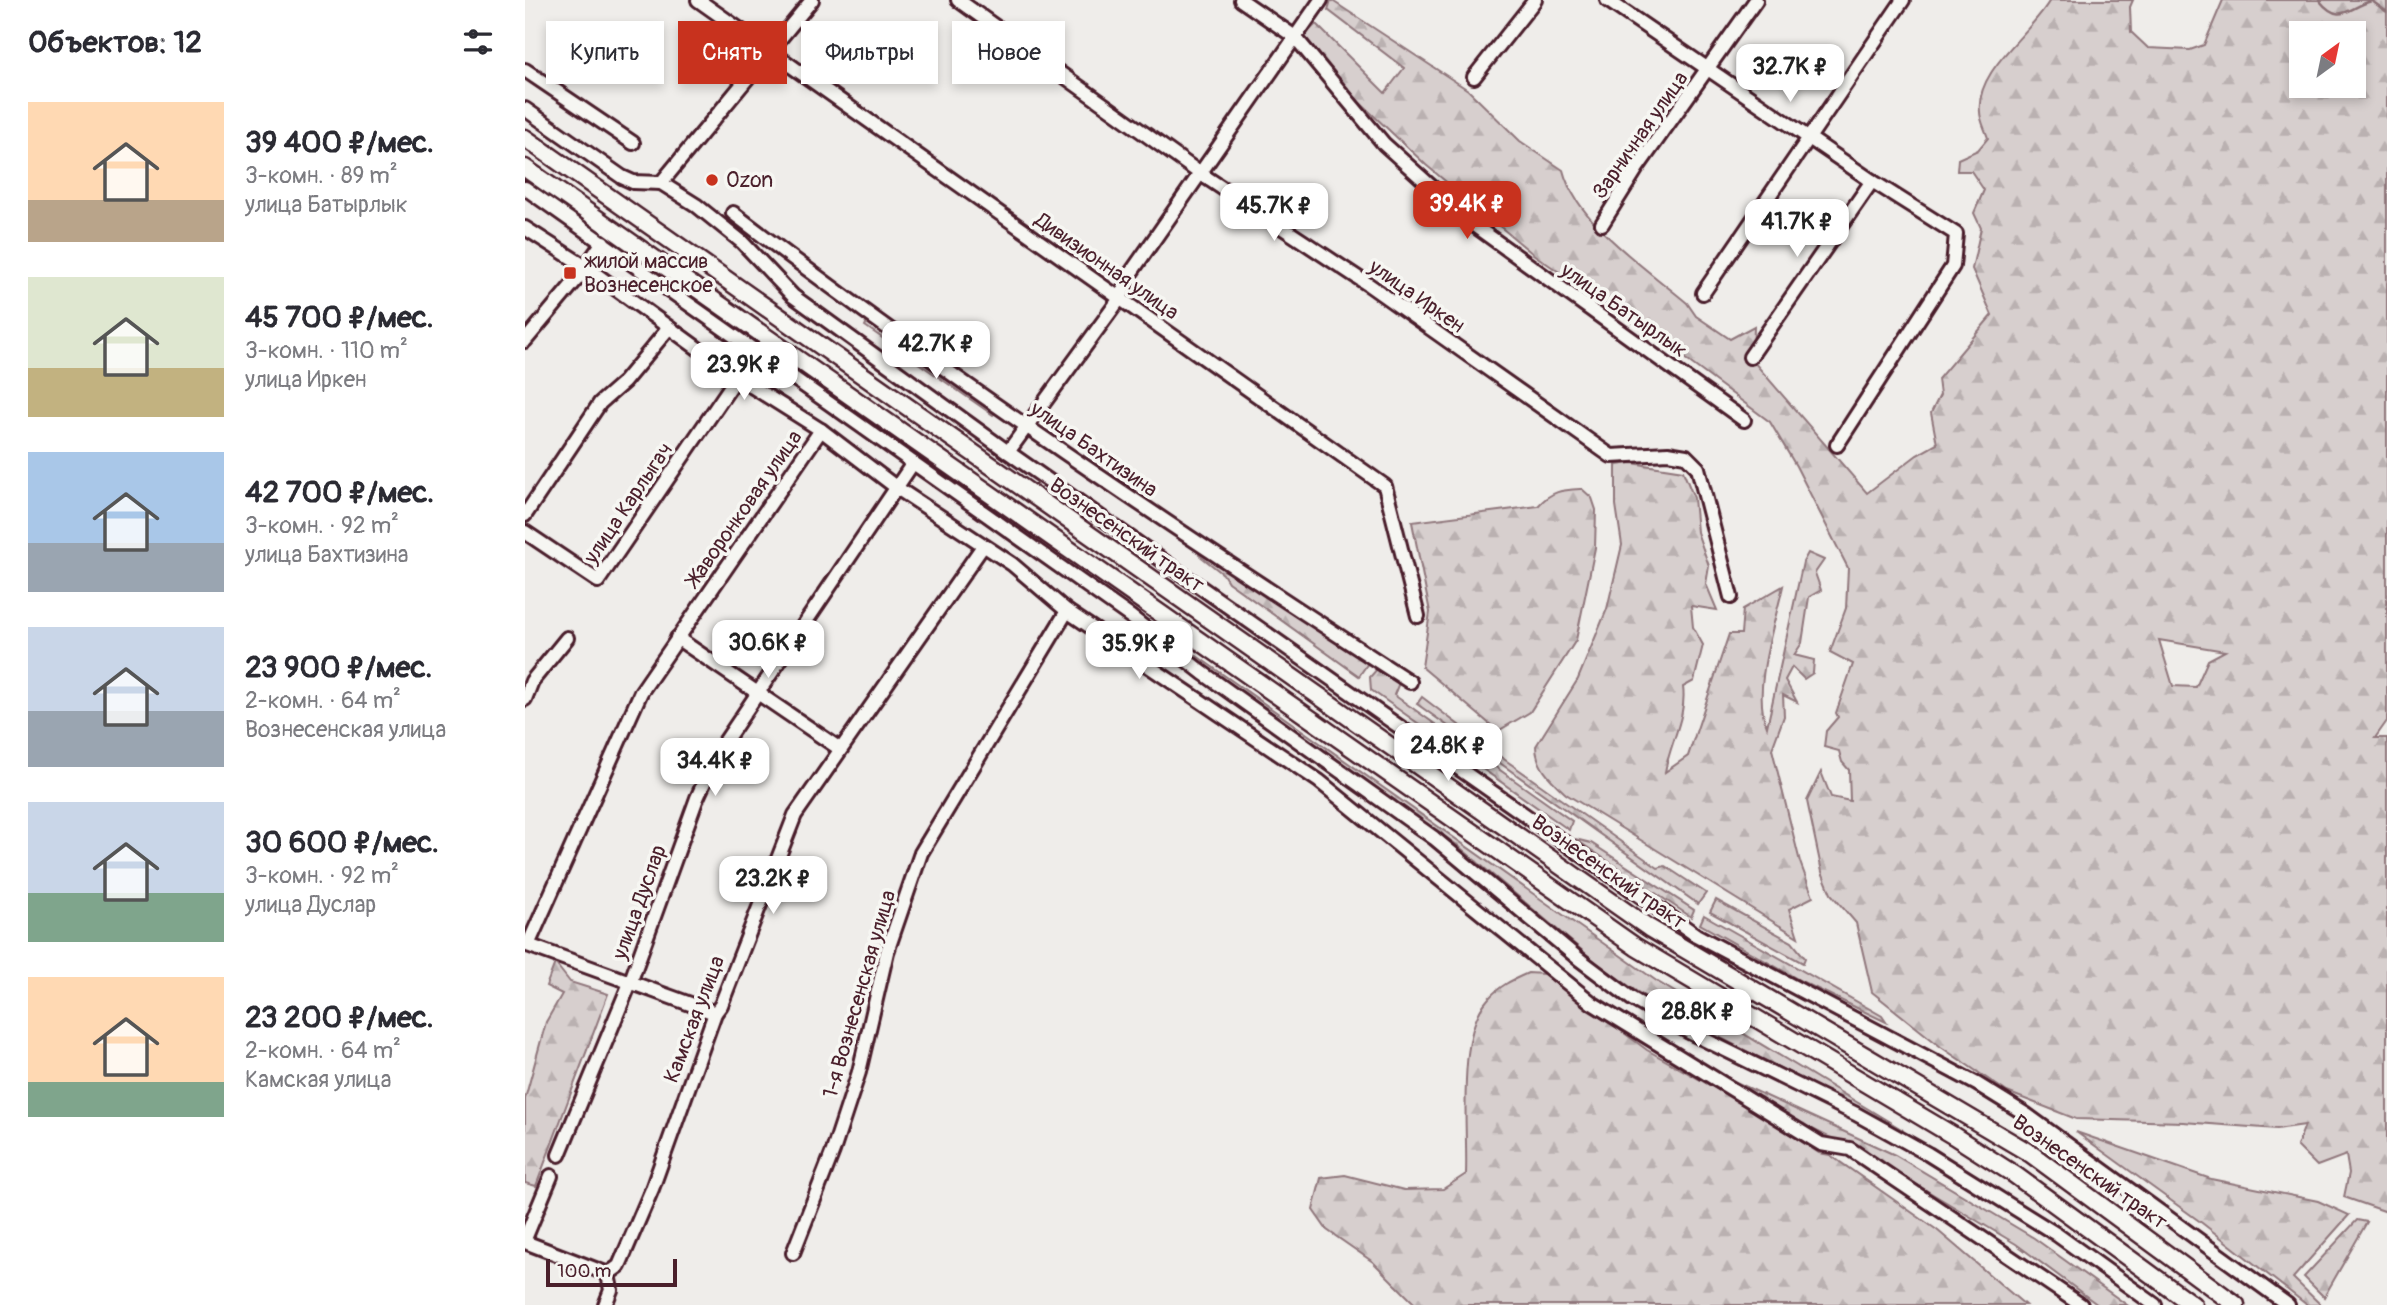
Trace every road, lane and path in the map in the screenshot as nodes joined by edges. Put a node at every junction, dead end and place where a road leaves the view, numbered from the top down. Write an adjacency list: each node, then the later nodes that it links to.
1 (698, 0): 10 (street, Дивизионная улица)
2 (812, 0): 11 (street)
3 (958, 0): 23 (street, улица Иркен)
4 (1241, 0): 12 (street, улица Батырлык)
5 (1321, 0): 12 (street)
6 (1535, 0): 16 (street)
7 (1607, 0): 14 (street)
8 (1756, 0): 14 (street, Зарничная улица)
9 (1903, 0): 19 (street)
10 (728, 21)
11 (787, 30)
12 (1295, 37): 23 (street); 38 (street, улица Батырлык)
13 (787, 62): 33 (street, Дивизионная улица)
14 (1710, 69): 19 (street); 28 (street, Зарничная улица)
15 (525, 70): 21 (street)
16 (1474, 78)
17 (742, 84): 25 (street)
18 (525, 109): 25 (street)
19 (1809, 136): 24 (street); 32 (street)
20 (525, 138): 69 (main road, Вознесенский тракт)
21 (633, 143)
22 (525, 168): 68 (main road, Вознесенский тракт)
23 (1201, 174): 33 (street); 48 (street, улица Иркен)
24 (1872, 181): 36 (street); 41 (street)
25 (661, 183): 42 (street)
26 (525, 188): 30 (street)
27 (733, 214): 39 (street, улица Бахтизина)
28 (1602, 224)
29 (525, 228): 31 (street)
30 (603, 242): 31 (street); 43 (street)
31 (586, 267): 34 (street); 35 (street)
32 (1703, 293)
33 (1121, 297): 39 (street); 50 (street, Дивизионная улица)
34 (668, 329): 37 (street); 45 (street)
35 (525, 341)
36 (1750, 357)
37 (737, 377): 40 (street); 46 (street, улица Карлыгач)
38 (1744, 420)
39 (1027, 424): 42 (street); 53 (street, улица Бахтизина)
40 (821, 430): 44 (street); 51 (street, Жаворонковая улица)
41 (1837, 445)
42 (1008, 452): 70 (street)
43 (913, 463): 44 (street, улица Дуслар); 67 (street)
44 (897, 488): 47 (street); 54 (street, улица Дуслар)
45 (525, 515)
46 (525, 532)
47 (983, 546): 49 (street); 56 (street, Камская улица)
48 (1731, 597)
49 (1067, 611): 63 (street, 1-я Вознесенская улица); 66 (street)
50 (1418, 616)
51 (677, 638): 54 (street); 57 (street, Жаворонковая улица)
52 (567, 639): 55 (street)
53 (1410, 682)
54 (759, 694): 56 (street); 58 (street, улица Дуслар)
55 (525, 699)
56 (840, 749): 59 (street, Камская улица)
57 (526, 944): 58 (street)
58 (630, 983): 59 (street); 60 (street, улица Дуслар)
59 (715, 1013): 64 (street, Камская улица)
60 (559, 1155)
61 (551, 1176): 62 (street)
62 (525, 1240): 64 (street)
63 (793, 1253)
64 (608, 1274): 65 (street, Камская улица)
65 (605, 1305)
66 (2081, 1305)
67 (2155, 1305)
68 (2193, 1305)
69 (2236, 1305)
70 (2288, 1305)

